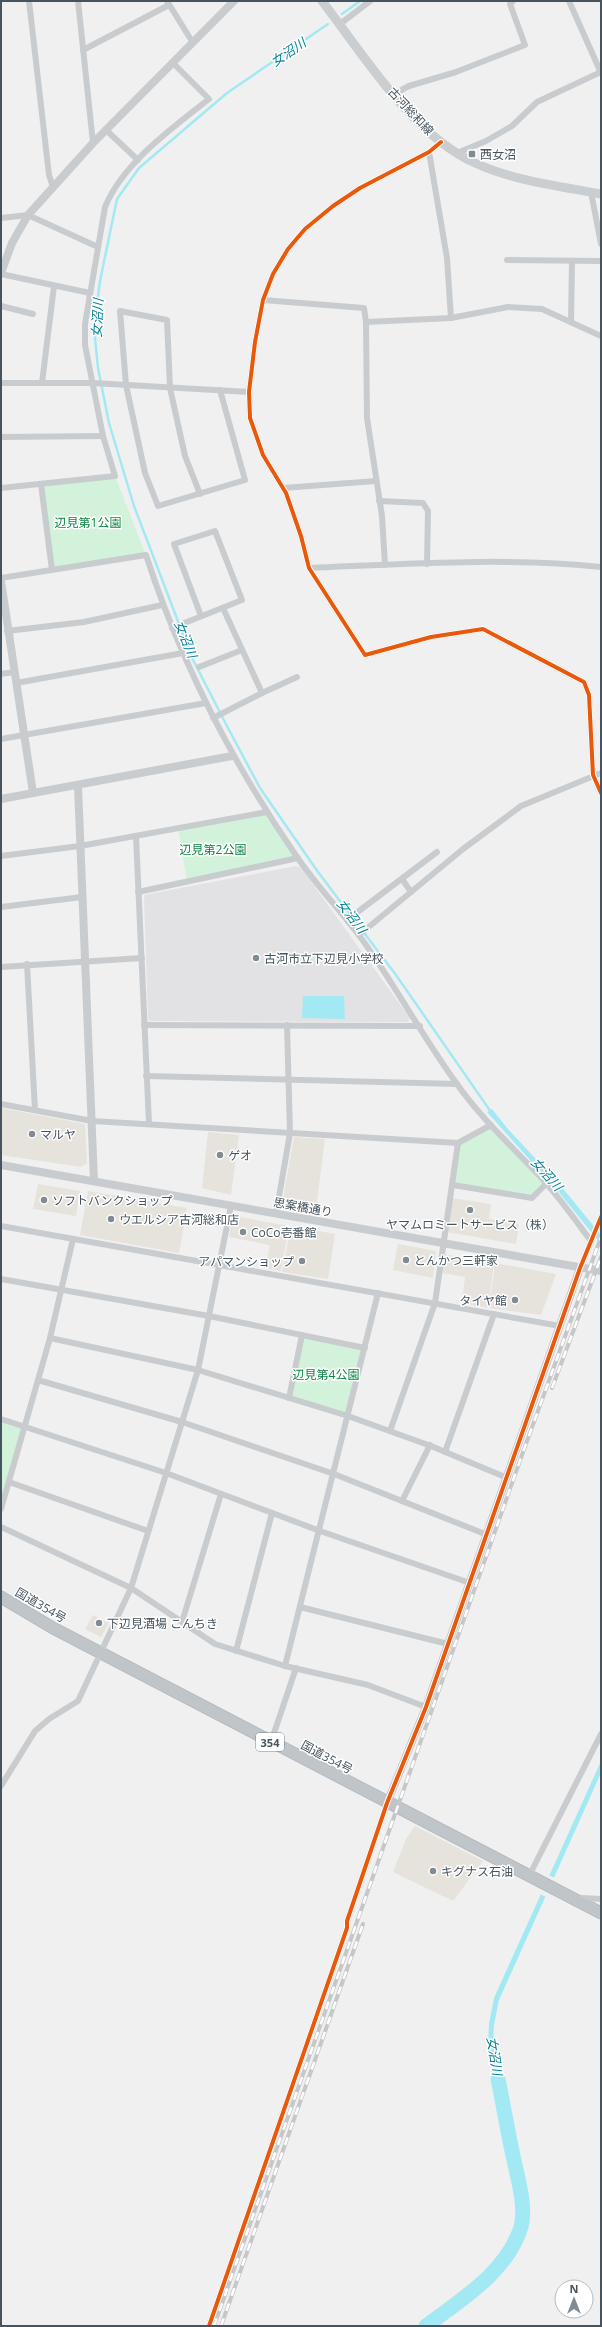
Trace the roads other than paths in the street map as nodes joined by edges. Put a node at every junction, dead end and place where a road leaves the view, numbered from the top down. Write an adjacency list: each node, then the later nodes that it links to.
1 (29, 1): 21 (street)
2 (78, 1): 11 (street)
3 (234, 1): 10 (street)
4 (322, 1): 9 (main road, 古河総和線)
5 (370, 1): 9 (street)
6 (513, 1): 14 (street)
7 (569, 1): 13 (street)
8 (168, 3): 10 (street); 11 (street)
9 (340, 24): 14 (main road, 古河総和線)
10 (193, 43): 12 (street)
11 (83, 50): 17 (street)
12 (173, 63): 15 (street); 20 (street)
13 (601, 73): 19 (street)
14 (394, 94): 16 (main road, 古河総和線)
15 (106, 130): 17 (street); 20 (street)
16 (441, 142): 18 (street); 19 (main road, 古河総和線)
17 (93, 143): 21 (street)
18 (429, 152): 34 (street); 37 (street)
19 (457, 153): 22 (main road, 古河総和線)
20 (138, 160): 27 (street)
21 (53, 187): 24 (street)
22 (591, 192): 23 (main road, 古河総和線); 26 (street)
23 (601, 194)
24 (28, 215): 25 (street); 27 (street); 31 (street)
25 (1, 218)
26 (601, 244)
27 (98, 247): 33 (street)
28 (507, 260): 29 (street)
29 (572, 261): 30 (street); 39 (street)
30 (601, 261)
31 (1, 274): 32 (street)
32 (54, 286): 33 (street); 42 (street)
33 (90, 293): 43 (street)
34 (263, 300): 38 (street); 47 (street)
35 (1, 306): 36 (street)
36 (33, 314)
37 (451, 318): 38 (street); 39 (street)
38 (366, 322): 50 (street)
39 (571, 322): 40 (street)
40 (601, 336)
41 (1, 383): 42 (street)
42 (42, 383): 43 (street)
43 (93, 384): 44 (street); 48 (street)
44 (126, 385): 45 (street); 45 (street); 54 (street)
45 (170, 388): 46 (street); 54 (street)
46 (220, 390): 47 (street); 54 (street)
47 (249, 392): 53 (street)
48 (104, 436): 49 (street); 51 (street)
49 (1, 437)
50 (376, 481): 53 (street); 55 (street)
51 (41, 484): 52 (street); 60 (street)
52 (1, 488)
53 (283, 488): 59 (street)
54 (200, 494)
55 (379, 501): 56 (street); 57 (street)
56 (427, 564): 57 (street); 58 (street)
57 (385, 565): 59 (street)
58 (601, 567)
59 (309, 568): 83 (street)
60 (52, 570): 61 (street); 64 (street)
61 (1, 578)
62 (1, 581): 63 (street)
63 (2, 603): 68 (street)
64 (162, 605): 67 (street); 68 (street)
65 (223, 608): 66 (street); 66 (street); 69 (street)
66 (201, 616): 67 (street)
67 (172, 628): 70 (street)
68 (7, 631): 72 (street)
69 (242, 650): 71 (street); 76 (street)
70 (184, 653): 75 (street); 77 (street)
71 (199, 667)
72 (14, 672): 73 (street); 75 (street)
73 (1, 674)
74 (297, 677): 76 (street)
75 (16, 683): 79 (street)
76 (262, 693): 78 (street)
77 (206, 703): 78 (street); 79 (street)
78 (213, 718): 81 (street)
79 (24, 735): 80 (street); 85 (street)
80 (1, 739)
81 (232, 756): 84 (street); 88 (street)
82 (601, 773): 83 (street)
83 (593, 775): 86 (street); 96 (street)
84 (78, 786): 85 (street); 90 (street)
85 (33, 793): 87 (street)
86 (601, 793)
87 (1, 799)
88 (267, 812): 89 (street); 93 (street)
89 (136, 836): 90 (street); 95 (street)
90 (80, 846): 92 (street); 97 (street)
91 (437, 852): 94 (street)
92 (1, 856)
93 (298, 858): 95 (street); 99 (street)
94 (402, 879): 96 (street); 99 (street)
95 (138, 892): 101 (street)
96 (411, 892): 100 (street)
97 (82, 897): 98 (street); 102 (street)
98 (1, 907)
99 (347, 920): 100 (street)
100 (359, 935): 107 (street)
101 (142, 958): 102 (street); 105 (street)
102 (85, 961): 103 (street); 113 (street)
103 (27, 964): 104 (street); 112 (street)
104 (1, 967)
105 (144, 1025): 106 (street); 108 (street)
106 (287, 1025): 107 (street); 109 (street)
107 (420, 1026): 110 (street)
108 (146, 1076): 109 (street); 114 (street)
109 (288, 1080): 110 (street); 116 (street)
110 (457, 1084): 115 (street)
111 (1, 1104): 112 (street)
112 (35, 1110): 113 (street)
113 (92, 1121): 114 (street); 119 (street)
114 (149, 1124): 116 (street)
115 (491, 1125): 117 (street); 120 (street)
116 (290, 1134): 117 (street); 123 (street)
117 (458, 1143): 121 (street)
118 (1, 1165): 119 (street, 思案橋通り)
119 (94, 1181): 122 (street, 思案橋通り)
120 (546, 1184): 121 (street); 126 (street)
121 (453, 1185): 128 (street)
122 (230, 1206): 123 (street, 思案橋通り); 129 (street)
123 (276, 1214): 128 (street, 思案橋通り)
124 (601, 1217): 126 (street)
125 (1, 1226): 127 (street)
126 (592, 1238): 130 (street)
127 (73, 1239): 129 (street); 133 (street)
128 (444, 1244): 130 (street, 思案橋通り); 135 (street)
129 (220, 1265): 134 (street); 137 (street)
130 (580, 1268): 131 (street, 思案橋通り); 138 (street)
131 (601, 1271)
132 (1, 1279): 133 (street)
133 (62, 1290): 137 (street); 140 (street)
134 (378, 1293): 135 (street); 141 (street)
135 (435, 1303): 136 (street); 149 (street)
136 (494, 1314): 138 (street); 151 (street)
137 (209, 1316): 139 (street); 142 (street)
138 (560, 1326): 154 (street)
139 (302, 1335): 141 (street); 144 (street)
140 (50, 1338): 142 (street); 143 (street)
141 (365, 1348): 145 (street)
142 (198, 1370): 144 (street); 147 (street)
143 (38, 1380): 147 (street); 148 (street)
144 (289, 1398): 145 (street)
145 (348, 1416): 149 (street); 153 (street)
146 (1, 1419): 148 (street)
147 (182, 1422): 152 (street); 153 (street)
148 (24, 1427): 152 (street); 155 (street)
149 (390, 1431): 150 (street)
150 (430, 1445): 151 (street); 157 (street)
151 (446, 1452): 154 (street)
152 (166, 1473): 156 (street); 161 (street)
153 (334, 1474): 157 (street); 162 (street)
154 (506, 1477): 163 (street)
155 (9, 1482): 158 (street); 161 (street)
156 (221, 1494): 159 (street); 168 (street)
157 (402, 1501): 163 (street)
158 (2, 1505)
159 (272, 1513): 162 (street); 171 (street)
160 (1, 1527): 165 (street)
161 (148, 1531): 165 (street)
162 (320, 1531): 164 (street); 167 (street)
163 (485, 1534): 164 (street)
164 (470, 1583): 169 (street)
165 (130, 1588): 168 (street); 170 (street)
166 (1, 1597): 170 (highway, 国道354号 / 354)
167 (300, 1607): 169 (street); 172 (street)
168 (182, 1622): 171 (street)
169 (448, 1644): 174 (street)
170 (100, 1651): 176 (highway, 国道354号 / 354); 177 (street)
171 (236, 1651): 172 (street)
172 (285, 1666): 173 (street)
173 (296, 1668): 174 (street); 176 (street)
174 (426, 1707): 178 (street)
175 (601, 1734): 179 (street)
176 (271, 1742): 178 (highway, 国道354号 / 354)
177 (1, 1786)
178 (387, 1803): 179 (highway, 国道354号 / 354); 183 (street)
179 (529, 1876): 181 (highway, 国道354号 / 354)
180 (601, 1899): 181 (street)
181 (577, 1901): 182 (highway, 国道354号 / 354)
182 (601, 1913)
183 (209, 2326)

